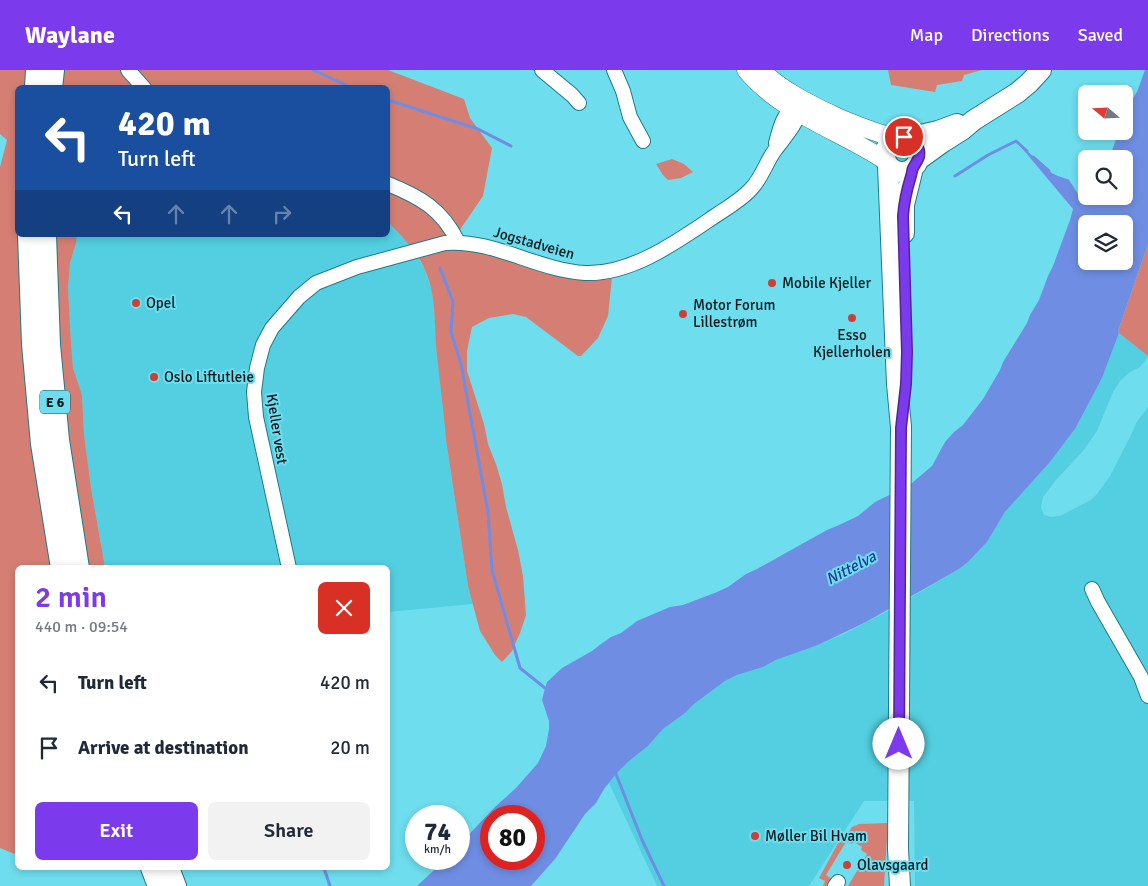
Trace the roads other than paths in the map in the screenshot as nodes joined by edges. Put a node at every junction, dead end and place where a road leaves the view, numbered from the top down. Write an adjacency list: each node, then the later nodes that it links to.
1 (36, 70): 10 (highway)
2 (54, 70): 11 (highway)
3 (128, 70): 12 (street)
4 (542, 70): 13 (street)
5 (614, 70): 17 (street)
6 (746, 70): 14 (main road)
7 (761, 70): 14 (main road)
8 (1051, 70): 9 (highway)
9 (1035, 76): 15 (highway)
10 (34, 85)
11 (52, 85)
12 (141, 85)
13 (579, 103)
14 (797, 107): 16 (main road); 18 (main road); 23 (street, Jogstadveien)
15 (974, 120): 16 (highway); 19 (highway)
16 (902, 138): 18 (highway); 19 (highway)
17 (643, 141)
18 (887, 163): 19 (highway); 24 (highway)
19 (916, 164): 24 (highway)
20 (390, 185): 23 (street)
21 (28, 237): 25 (highway, E 6)
22 (46, 237): 26 (highway, E 6)
23 (458, 242): 27 (street, Kjeller vest)
24 (901, 428): 30 (highway)
25 (61, 565)
26 (79, 565)
27 (288, 565)
28 (1092, 589): 29 (street)
29 (1148, 696)
30 (898, 849): 35 (highway); 36 (highway)
31 (152, 870): 33 (highway)
32 (170, 870): 34 (highway)
33 (158, 886)
34 (176, 886)
35 (893, 886)
36 (900, 886)

